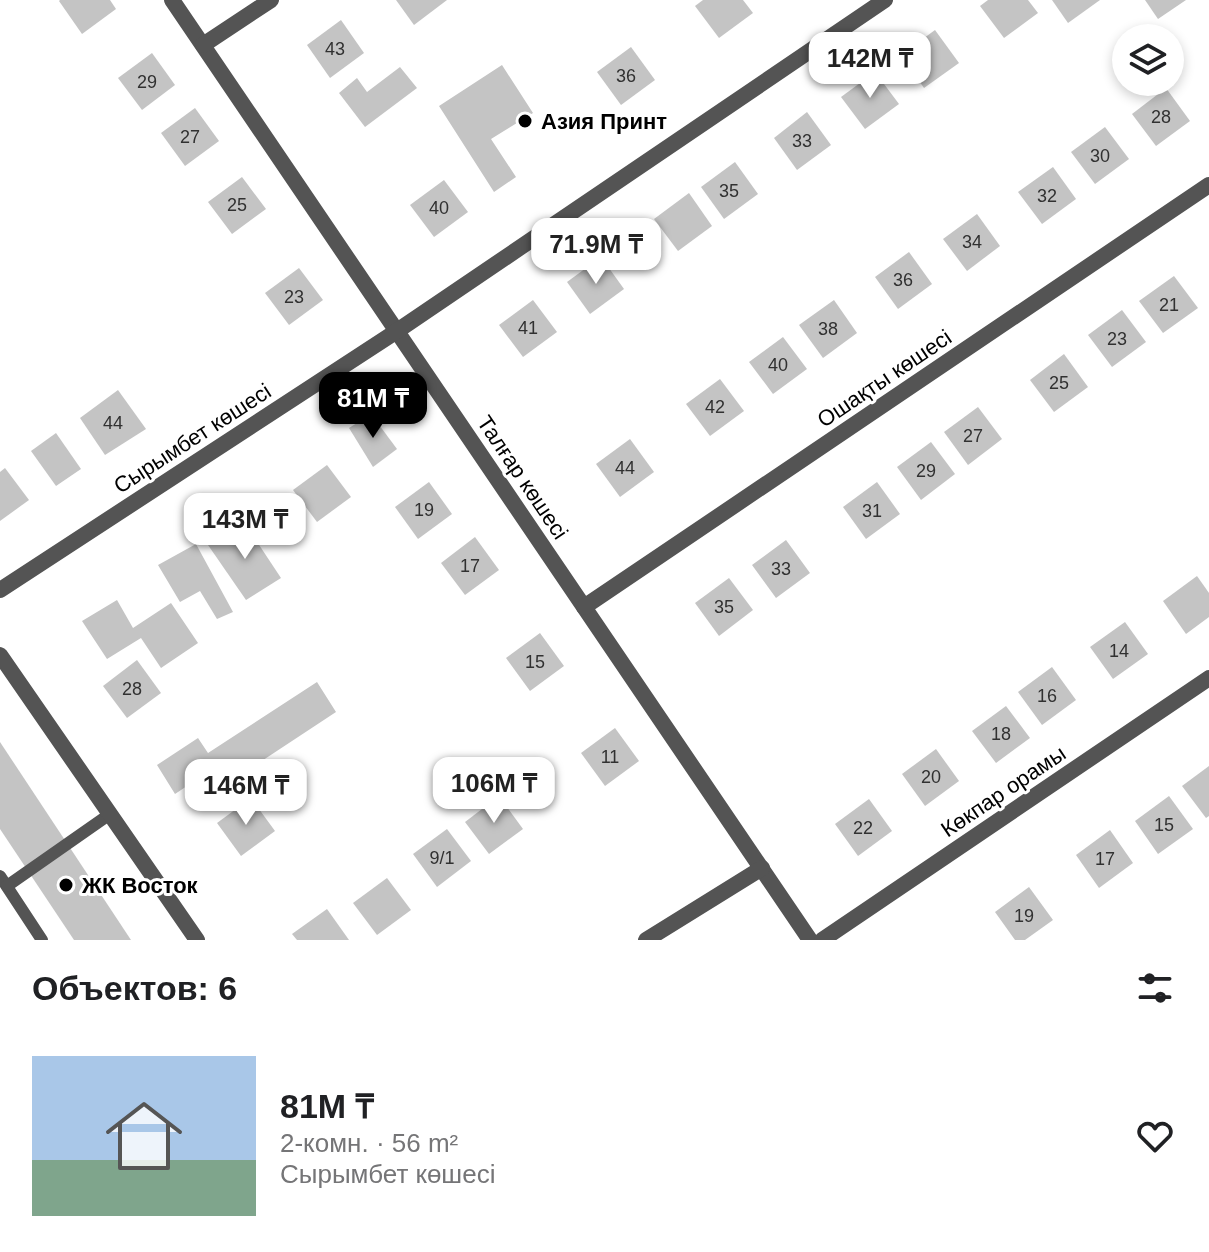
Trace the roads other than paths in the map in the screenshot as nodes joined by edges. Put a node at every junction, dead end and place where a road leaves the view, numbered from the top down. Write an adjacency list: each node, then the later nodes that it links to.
1 (172, 0): 4 (street, Талғар көшесі)
2 (271, 0): 4 (street)
3 (885, 0): 6 (street, Сырымбет көшесі)
4 (203, 45): 6 (street, Талғар көшесі)
5 (1209, 185): 8 (street, Ошақты көшесі)
6 (397, 331): 7 (street, Сырымбет көшесі); 8 (street, Талғар көшесі)
7 (0, 590)
8 (584, 607): 12 (street, Талғар көшесі)
9 (0, 655): 11 (street)
10 (1209, 678): 18 (street, Көкпар орамы)
11 (110, 814): 13 (lane); 15 (street)
12 (762, 868): 16 (street); 17 (street, Талғар көшесі)
13 (3, 881): 14 (lane)
14 (42, 940)
15 (197, 940)
16 (646, 940)
17 (810, 940)
18 (822, 940)

